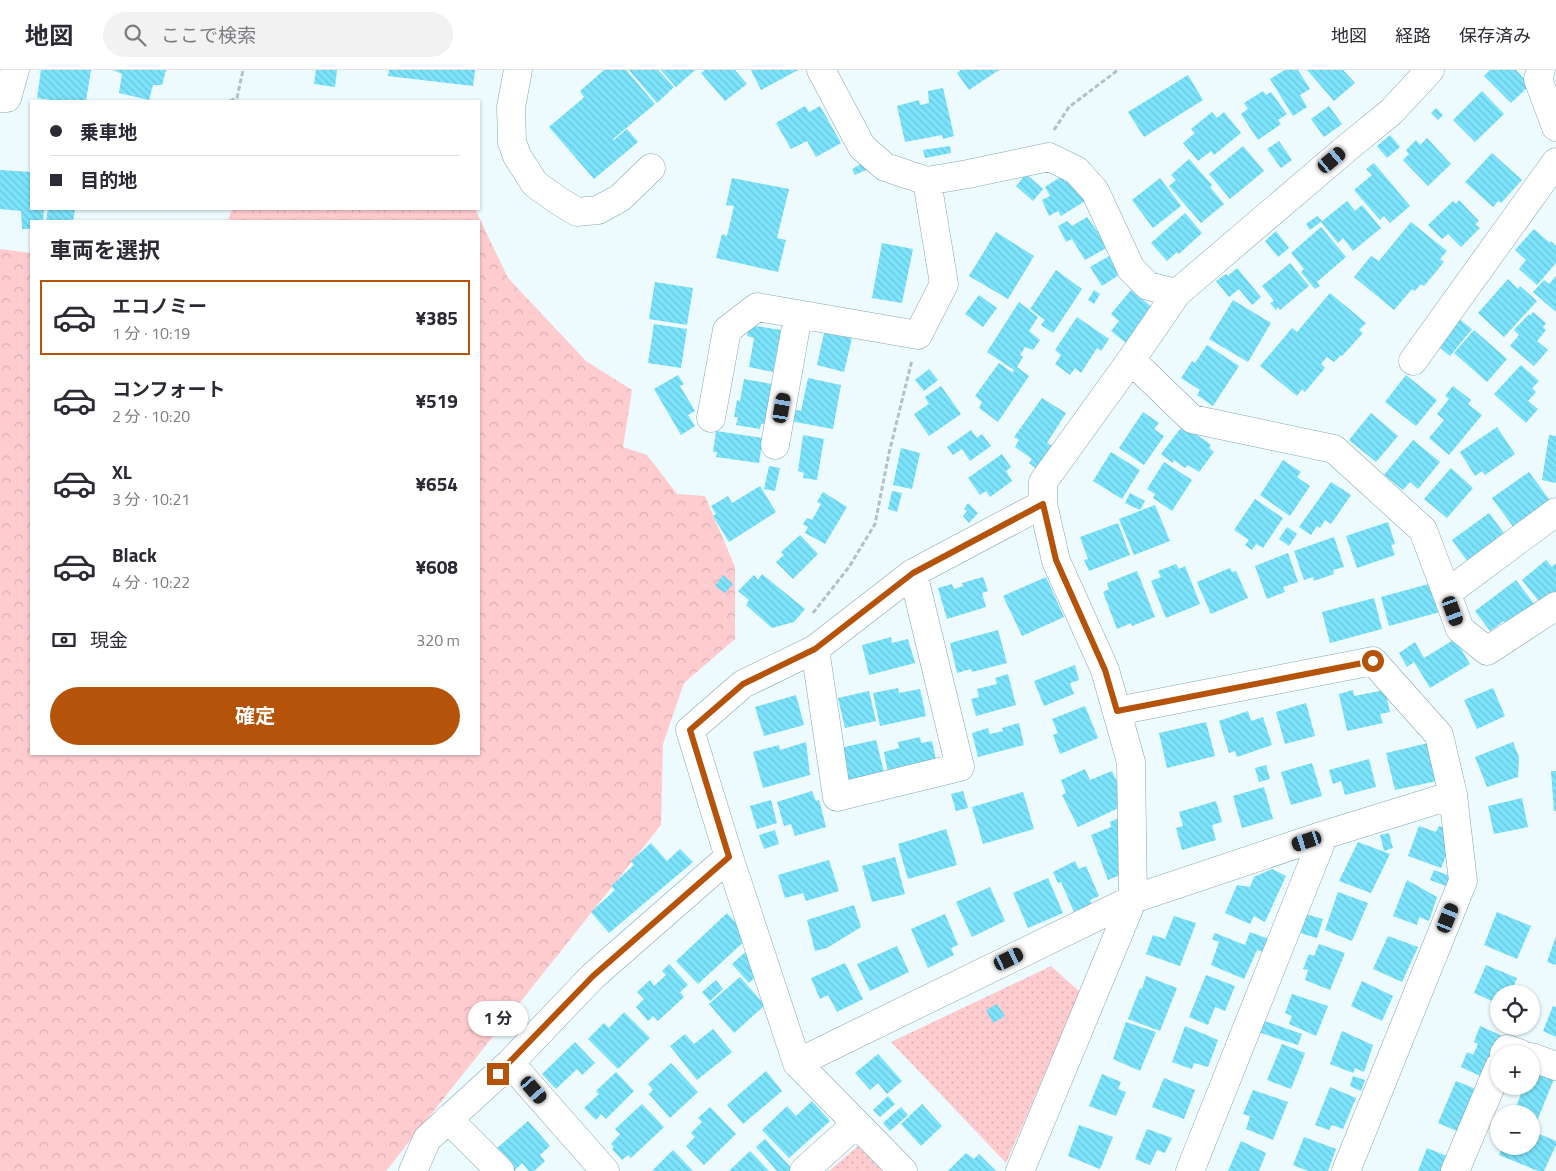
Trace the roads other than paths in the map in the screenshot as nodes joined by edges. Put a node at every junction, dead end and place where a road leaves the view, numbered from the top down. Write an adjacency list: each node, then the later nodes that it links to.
1 (15, 70): 6 (street)
2 (518, 70): 9 (street)
3 (821, 70): 10 (street)
4 (1430, 70): 11 (street)
5 (1541, 70): 7 (street)
6 (0, 98)
7 (1556, 127)
8 (1556, 162): 14 (street)
9 (651, 168)
10 (927, 181): 11 (street); 12 (street)
11 (1177, 292): 13 (street)
12 (798, 315): 15 (street); 16 (street)
13 (1131, 360): 17 (street); 20 (street)
14 (1413, 361)
15 (711, 418)
16 (775, 445)
17 (1043, 504): 19 (street); 23 (street)
18 (1556, 512): 20 (street)
19 (913, 573): 22 (street); 22 (street)
20 (1446, 593): 21 (street)
21 (1556, 606)
22 (815, 649): 26 (street)
23 (1117, 711): 24 (street); 27 (street)
24 (1453, 795): 25 (street); 42 (street)
25 (1324, 835): 27 (street); 41 (street)
26 (729, 857): 29 (street); 30 (street)
27 (1133, 899): 30 (street); 40 (street)
28 (1540, 1060): 31 (street)
29 (510, 1063): 33 (street); 37 (street)
30 (797, 1063): 34 (street)
31 (1556, 1066)
32 (1490, 1089): 43 (street)
33 (448, 1119): 35 (street); 36 (street)
34 (856, 1124): 38 (street); 39 (street)
35 (413, 1171)
36 (500, 1171)
37 (605, 1171)
38 (804, 1171)
39 (903, 1171)
40 (1020, 1171)
41 (1190, 1171)
42 (1346, 1171)
43 (1456, 1171)

